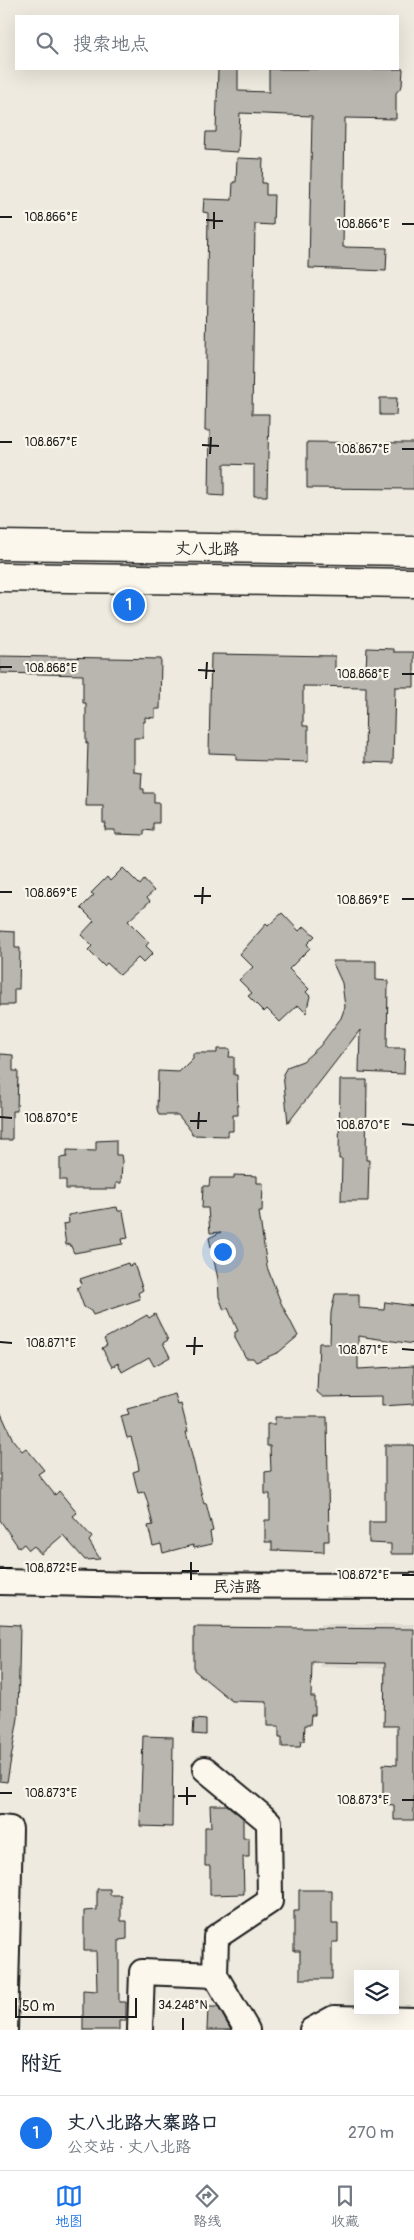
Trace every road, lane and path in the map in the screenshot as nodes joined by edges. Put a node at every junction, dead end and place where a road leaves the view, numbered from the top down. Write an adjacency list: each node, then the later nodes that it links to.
1 (0, 545): 2 (main road, 丈八北路)
2 (414, 551)
3 (0, 577): 4 (main road, 丈八北路)
4 (414, 583)
5 (0, 1582): 6 (street, 民洁路)
6 (414, 1586)
7 (205, 1769): 9 (street)
8 (0, 1828): 11 (street)
9 (215, 1975): 12 (street); 13 (street)
10 (414, 2020): 14 (street)
11 (5, 2030)
12 (140, 2030)
13 (247, 2030)
14 (312, 2030)

